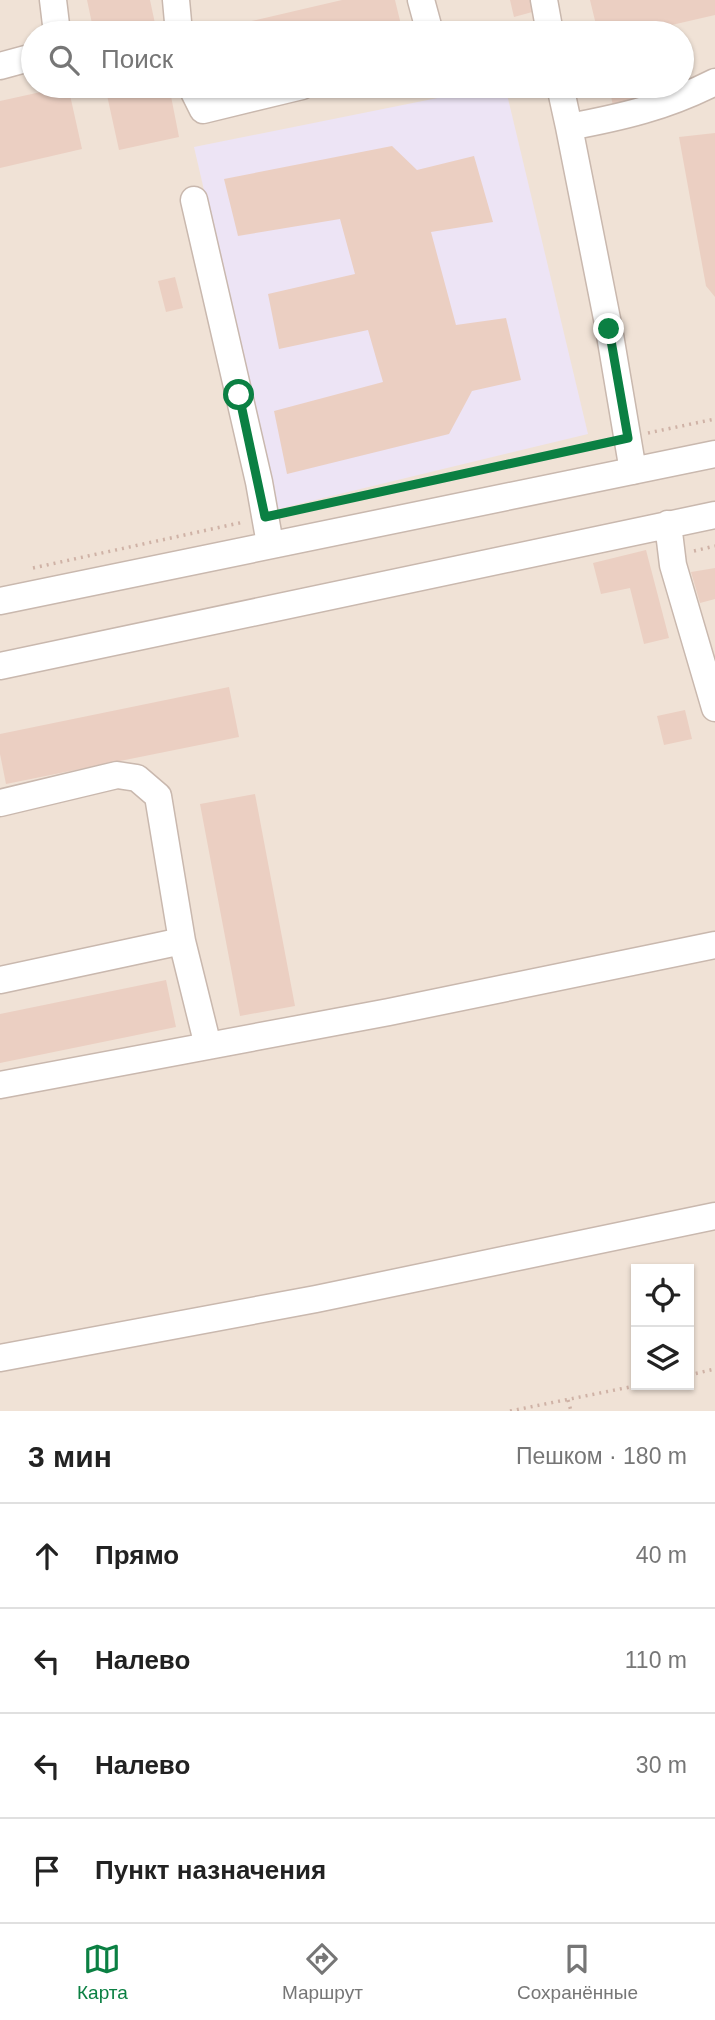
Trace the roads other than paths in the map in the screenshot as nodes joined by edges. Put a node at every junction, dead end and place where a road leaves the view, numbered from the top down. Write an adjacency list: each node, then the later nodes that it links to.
1 (53, 0): 5 (street)
2 (421, 0): 7 (street)
3 (544, 0): 8 (street)
4 (180, 1): 6 (street)
5 (56, 21)
6 (179, 21)
7 (427, 21)
8 (548, 21)
9 (21, 60): 10 (street)
10 (0, 66)
11 (715, 82): 12 (street)
12 (694, 92)
13 (196, 98): 14 (street)
14 (252, 98)
15 (563, 98): 17 (street)
16 (683, 98): 17 (street)
17 (569, 127): 20 (street)
18 (194, 200): 23 (street)
19 (715, 454): 20 (street)
20 (633, 471): 23 (street)
21 (715, 515): 22 (street)
22 (668, 524): 25 (street); 26 (street)
23 (270, 544): 24 (street)
24 (0, 601)
25 (0, 666)
26 (715, 708)
27 (0, 803): 28 (street)
28 (182, 941): 30 (street); 31 (street)
29 (715, 945): 31 (street)
30 (0, 980)
31 (208, 1046): 32 (street)
32 (0, 1085)
33 (715, 1216): 34 (street)
34 (0, 1359)

